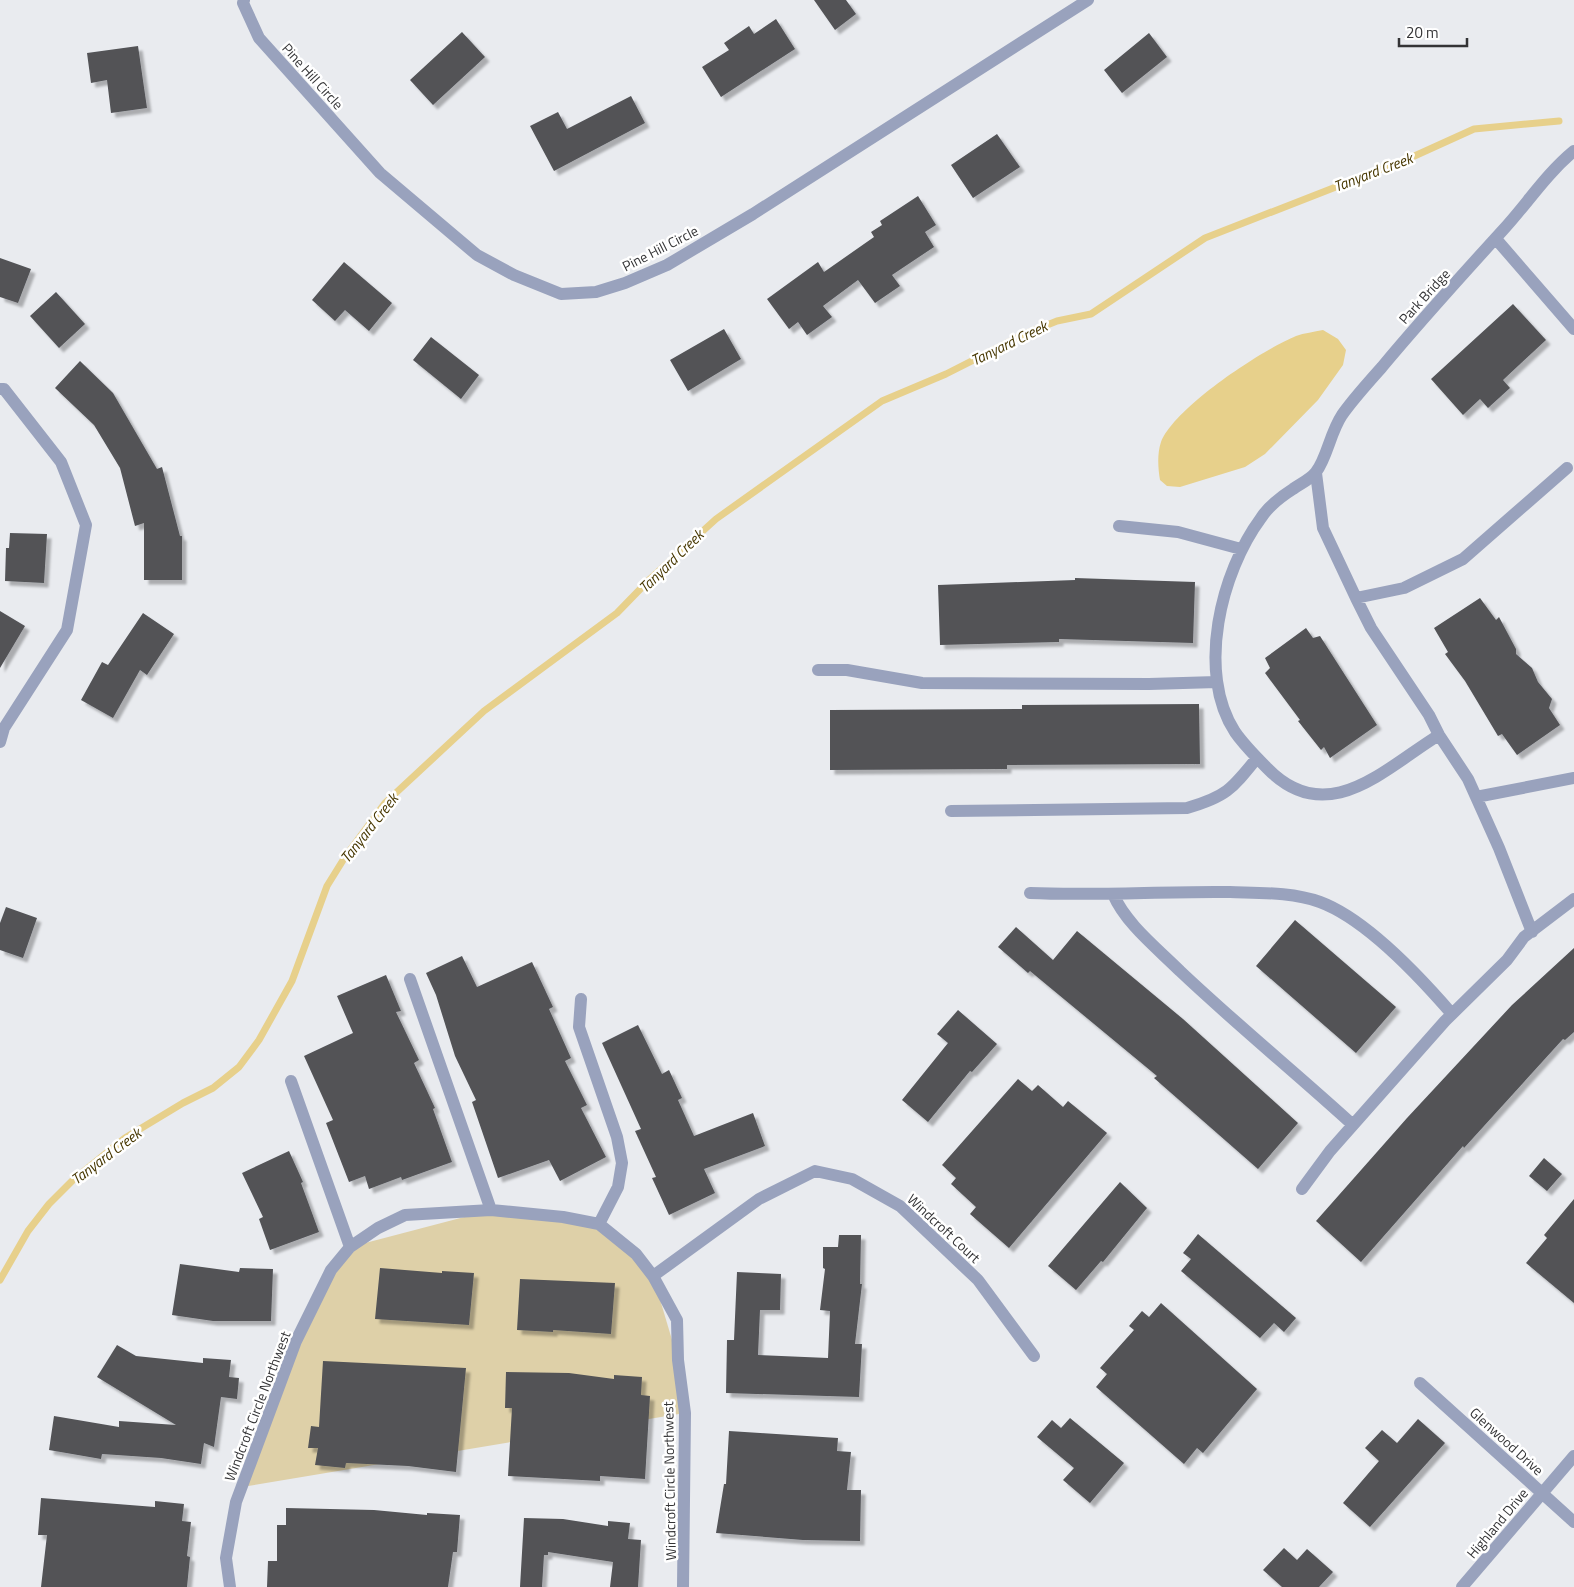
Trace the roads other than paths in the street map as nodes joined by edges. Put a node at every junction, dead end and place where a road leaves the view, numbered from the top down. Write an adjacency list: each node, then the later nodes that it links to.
1 (244, 0): 2 (street, Pine Hill Circle)
2 (1088, 0)
3 (1574, 151): 4 (street, Park Bridge)
4 (1496, 239): 5 (street); 8 (street, Park Bridge)
5 (1574, 329)
6 (0, 388): 15 (street)
7 (1567, 468): 11 (street)
8 (1316, 473): 10 (street); 11 (street)
9 (1119, 526): 10 (street)
10 (1241, 549): 13 (street)
11 (1356, 598): 14 (street)
12 (818, 670): 13 (street)
13 (1217, 682): 16 (street)
14 (1439, 735): 16 (street); 18 (street)
15 (0, 742)
16 (1257, 758): 19 (street)
17 (1574, 778): 18 (street)
18 (1476, 797): 23 (street)
19 (951, 811)
20 (1030, 893): 21 (street)
21 (1113, 894): 26 (street); 28 (street)
22 (1574, 899): 23 (street)
23 (1532, 932): 26 (street)
24 (410, 979): 30 (street)
25 (581, 999): 31 (street)
26 (1452, 1014): 28 (street)
27 (291, 1081): 32 (street)
28 (1353, 1125): 29 (street)
29 (1302, 1189)
30 (491, 1210): 31 (street, Windcroft Circle Northwest); 32 (street, Windcroft Circle Northwest)
31 (600, 1224): 33 (street, Windcroft Circle Northwest)
32 (350, 1247): 39 (street, Windcroft Circle Northwest)
33 (653, 1276): 34 (street, Windcroft Court); 40 (street, Windcroft Circle Northwest)
34 (1034, 1356)
35 (1420, 1383): 37 (street, Glenwood Drive)
36 (1574, 1456): 37 (street, Highland Drive)
37 (1542, 1493): 38 (street, Glenwood Drive); 41 (street, Highland Drive)
38 (1574, 1522)
39 (230, 1587)
40 (683, 1587)
41 (1462, 1587)

